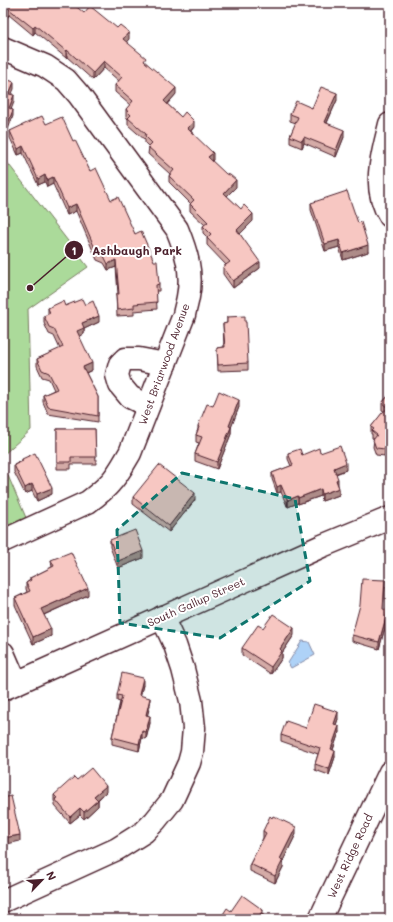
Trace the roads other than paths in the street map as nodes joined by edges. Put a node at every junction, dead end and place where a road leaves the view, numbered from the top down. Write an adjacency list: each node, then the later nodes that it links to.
1 (3, 48): 4 (street, West Briarwood Avenue)
2 (390, 124): 3 (street)
3 (390, 216)
4 (165, 364): 5 (street, West Briarwood Avenue); 5 (street)
5 (148, 406): 7 (street, West Briarwood Avenue)
6 (390, 518): 8 (street, South Gallup Street)
7 (3, 541)
8 (162, 617): 10 (street, South Gallup Street); 12 (street)
9 (3, 653): 10 (street)
10 (10, 686)
11 (390, 772): 13 (street, West Ridge Road)
12 (3, 900)
13 (320, 919)

